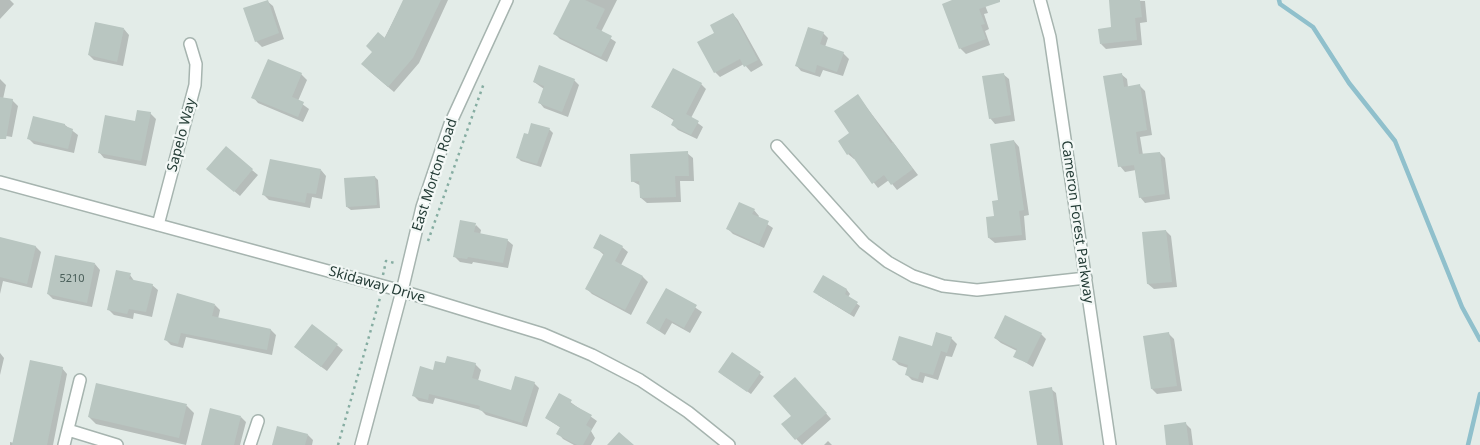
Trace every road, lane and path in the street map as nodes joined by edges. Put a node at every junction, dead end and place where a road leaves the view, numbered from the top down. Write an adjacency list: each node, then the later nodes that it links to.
1 (507, 0): 8 (street, East Morton Road)
2 (1040, 0): 7 (street, Cameron Forest Parkway)
3 (190, 44): 6 (street, Sapelo Way)
4 (777, 146): 7 (street)
5 (0, 182): 6 (street, Skidaway Drive)
6 (158, 225): 8 (street, Skidaway Drive)
7 (1086, 278): 17 (street, Cameron Forest Parkway)
8 (402, 291): 15 (street, East Morton Road); 16 (street, Skidaway Drive)
9 (80, 380): 11 (street)
10 (258, 422): 14 (street)
11 (68, 430): 12 (street); 13 (street)
12 (64, 445)
13 (116, 445)
14 (250, 445)
15 (360, 445)
16 (729, 445)
17 (1110, 445)

